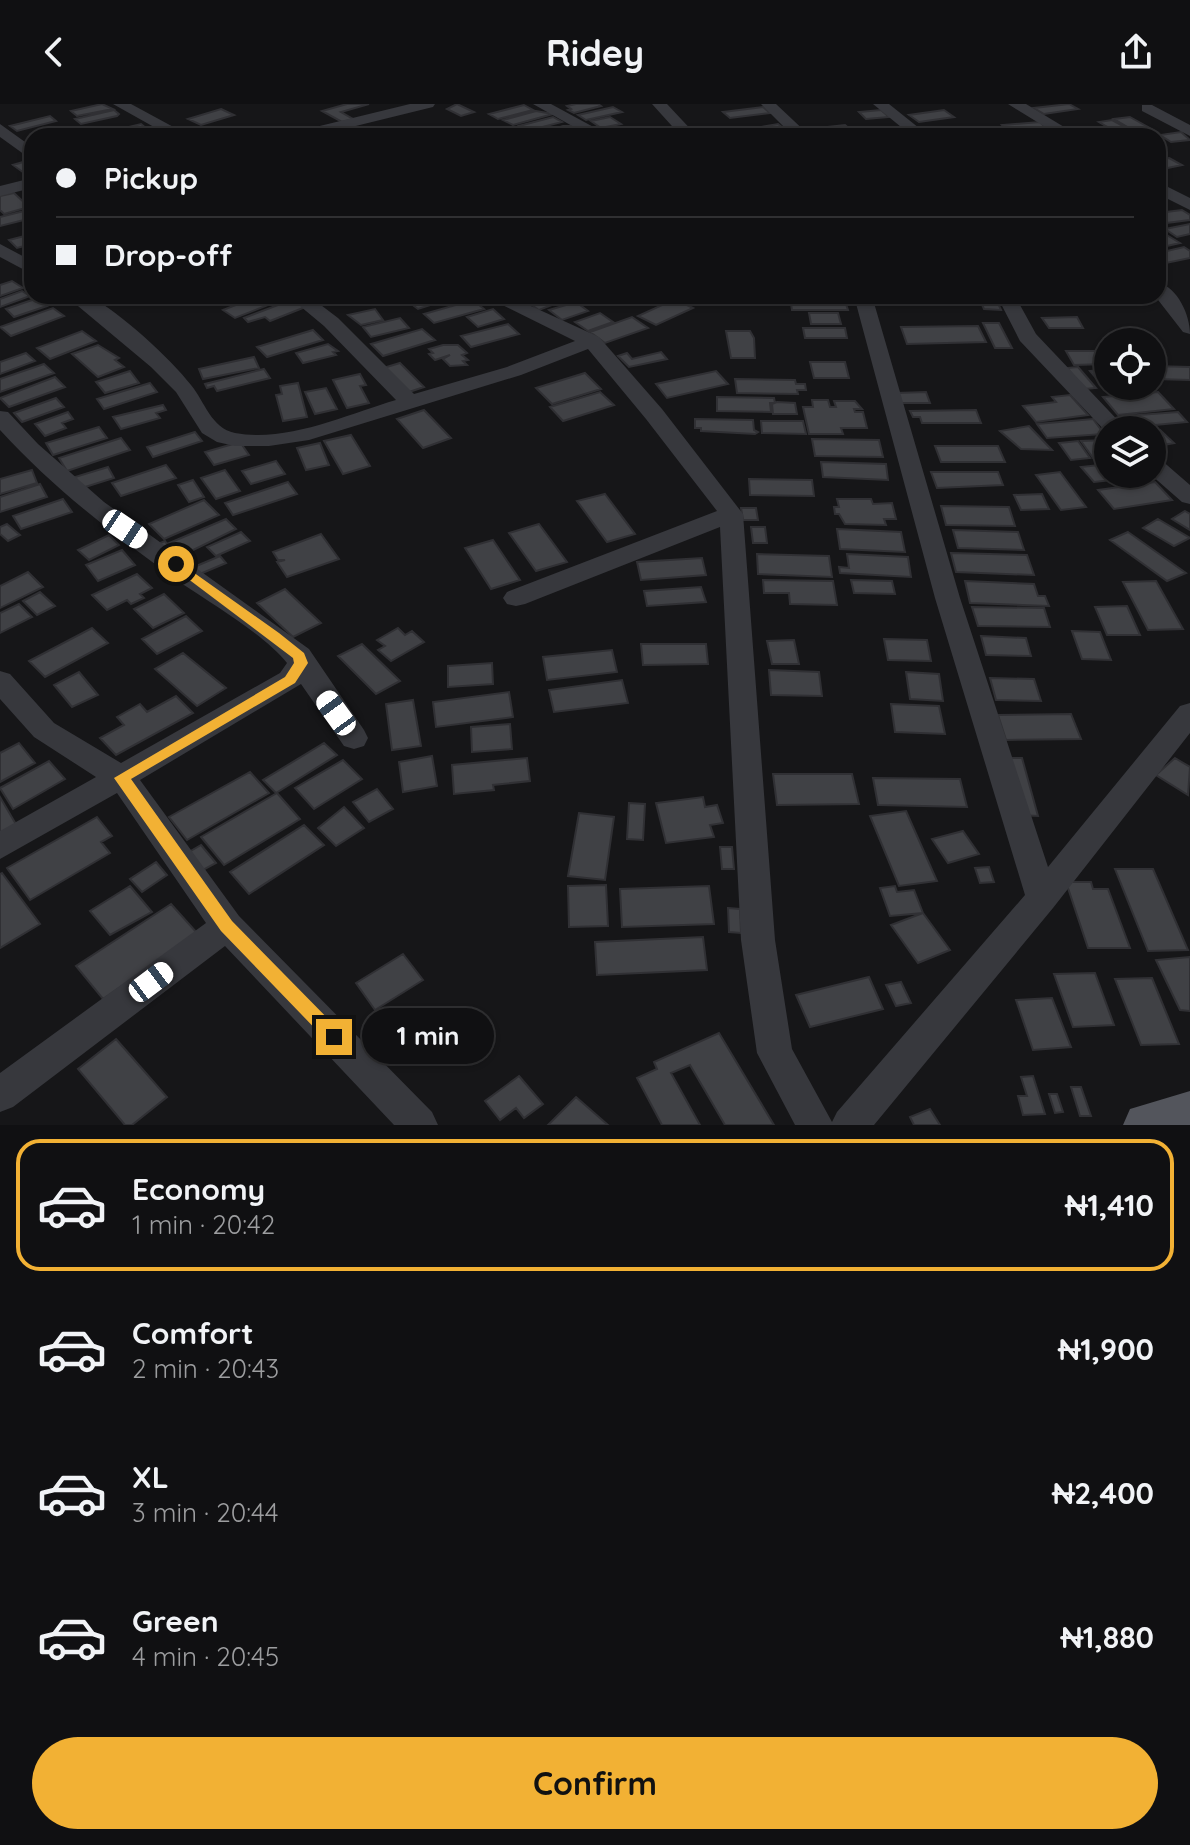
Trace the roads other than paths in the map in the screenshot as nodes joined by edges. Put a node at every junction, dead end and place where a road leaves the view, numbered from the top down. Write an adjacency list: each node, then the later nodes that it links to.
1 (120, 104): 9 (street)
2 (428, 104): 10 (street)
3 (540, 104): 11 (street)
4 (659, 104): 12 (street)
5 (768, 104): 13 (street)
6 (880, 104): 14 (street)
7 (1015, 104): 15 (street)
8 (1147, 108): 17 (street)
9 (166, 128)
10 (329, 128)
11 (586, 128)
12 (682, 128)
13 (794, 128)
14 (911, 128)
15 (1057, 128)
16 (0, 129): 18 (street)
17 (1190, 131)
18 (24, 148)
19 (24, 185): 20 (street)
20 (0, 191)
21 (1166, 192): 22 (street)
22 (1190, 205)
23 (0, 249): 24 (street)
24 (24, 264)
25 (1166, 296): 26 (street)
26 (1190, 298)
27 (1166, 300): 33 (street)
28 (86, 304): 35 (street)
29 (307, 304): 35 (street)
30 (511, 304): 34 (street)
31 (865, 304): 48 (street)
32 (1010, 304): 36 (street)
33 (1190, 328)
34 (592, 341): 35 (street); 40 (street)
35 (410, 402)
36 (1103, 416)
37 (0, 417): 42 (street)
38 (1166, 476): 39 (street)
39 (1190, 497)
40 (731, 514): 41 (street); 53 (street)
41 (516, 598)
42 (301, 663): 45 (street); 46 (street)
43 (0, 681): 46 (street)
44 (1190, 713): 48 (street)
45 (354, 738)
46 (122, 778): 47 (street); 49 (street)
47 (0, 846)
48 (1042, 898): 54 (street)
49 (227, 926): 50 (street); 52 (street)
50 (0, 1095)
51 (1190, 1113): 55 (main road)
52 (419, 1125)
53 (815, 1125)
54 (850, 1125)
55 (1146, 1125)

